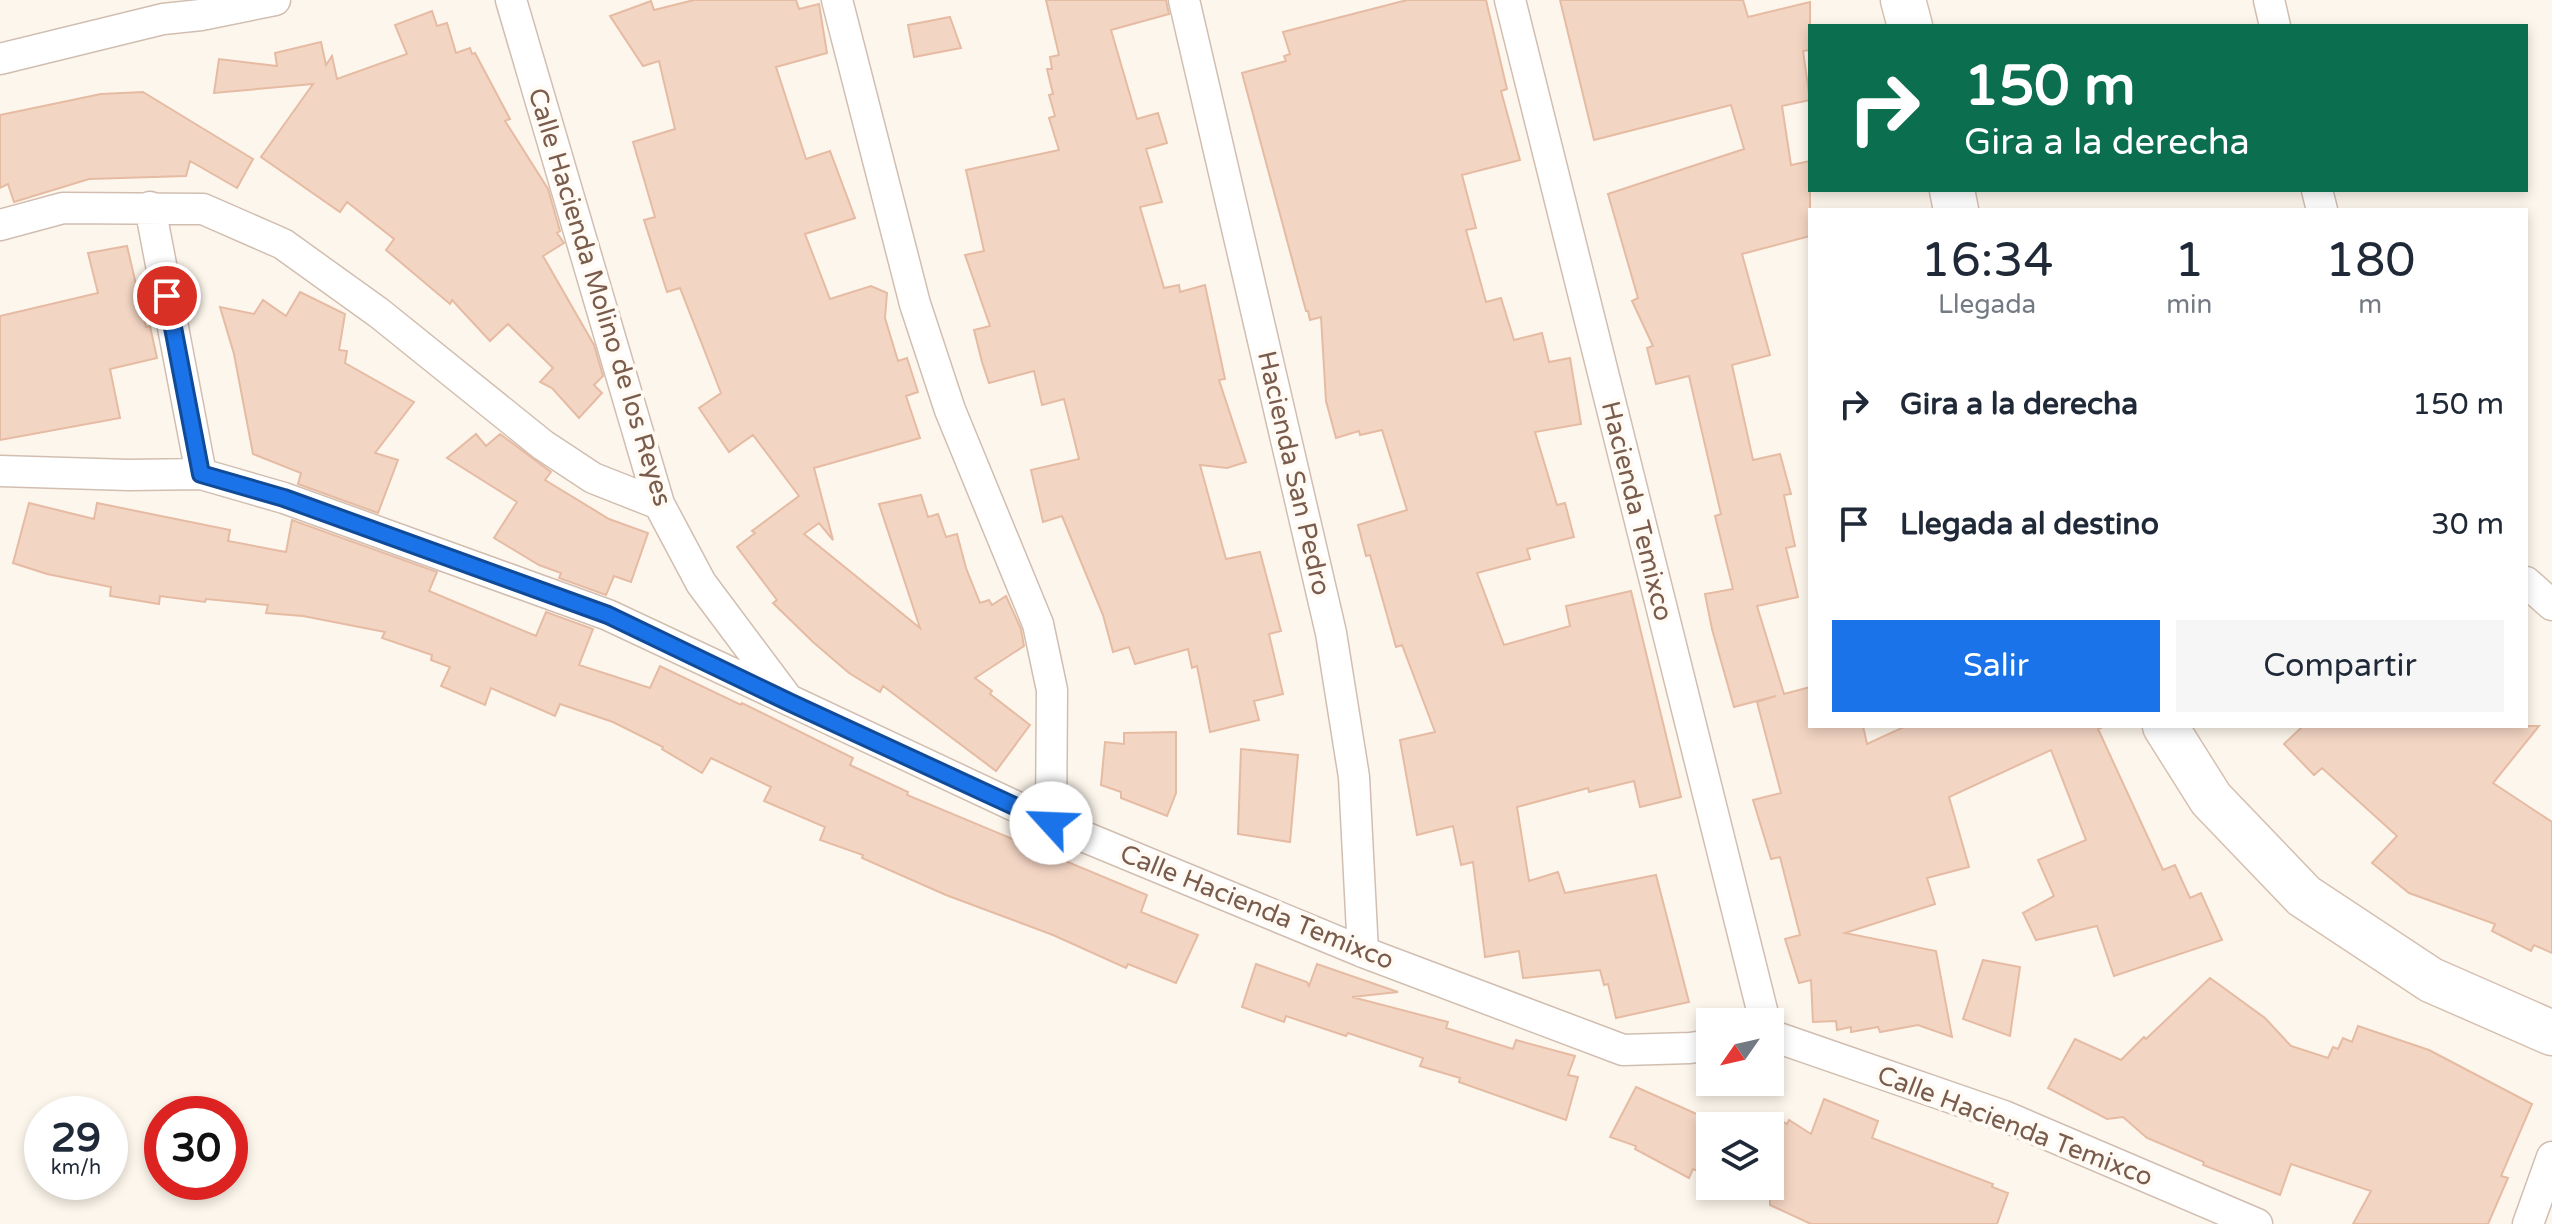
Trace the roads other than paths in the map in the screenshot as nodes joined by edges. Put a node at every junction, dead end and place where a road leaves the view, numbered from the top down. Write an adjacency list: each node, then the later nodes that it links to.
1 (275, 0): 8 (street)
2 (511, 0): 16 (street, Calle Hacienda Molino de los Reyes)
3 (837, 0): 21 (street)
4 (1184, 0): 22 (street, Hacienda San Pedro)
5 (1510, 0): 23 (street, Hacienda Temixco)
6 (1903, 0): 9 (main road)
7 (2269, 0): 10 (street)
8 (224, 5): 11 (street)
9 (1909, 24)
10 (2275, 24)
11 (0, 59)
12 (150, 207): 13 (street); 15 (street); 16 (street)
13 (0, 225)
14 (0, 471): 15 (street, Calle Hacienda Temixco)
15 (201, 474): 19 (street, Calle Hacienda Temixco)
16 (659, 504): 19 (street, Calle Hacienda Molino de los Reyes)
17 (2528, 584): 18 (street)
18 (2552, 605)
19 (791, 703): 21 (street, Calle Hacienda Temixco)
20 (2166, 728): 24 (main road)
21 (1051, 823): 22 (street, Calle Hacienda Temixco)
22 (1363, 952): 26 (street, Calle Hacienda Temixco)
23 (1762, 1008)
24 (2552, 1033)
25 (1784, 1040): 28 (street, Calle Hacienda Temixco)
26 (1696, 1047)
27 (2552, 1157): 29 (street)
28 (2257, 1224)
29 (2528, 1224)

